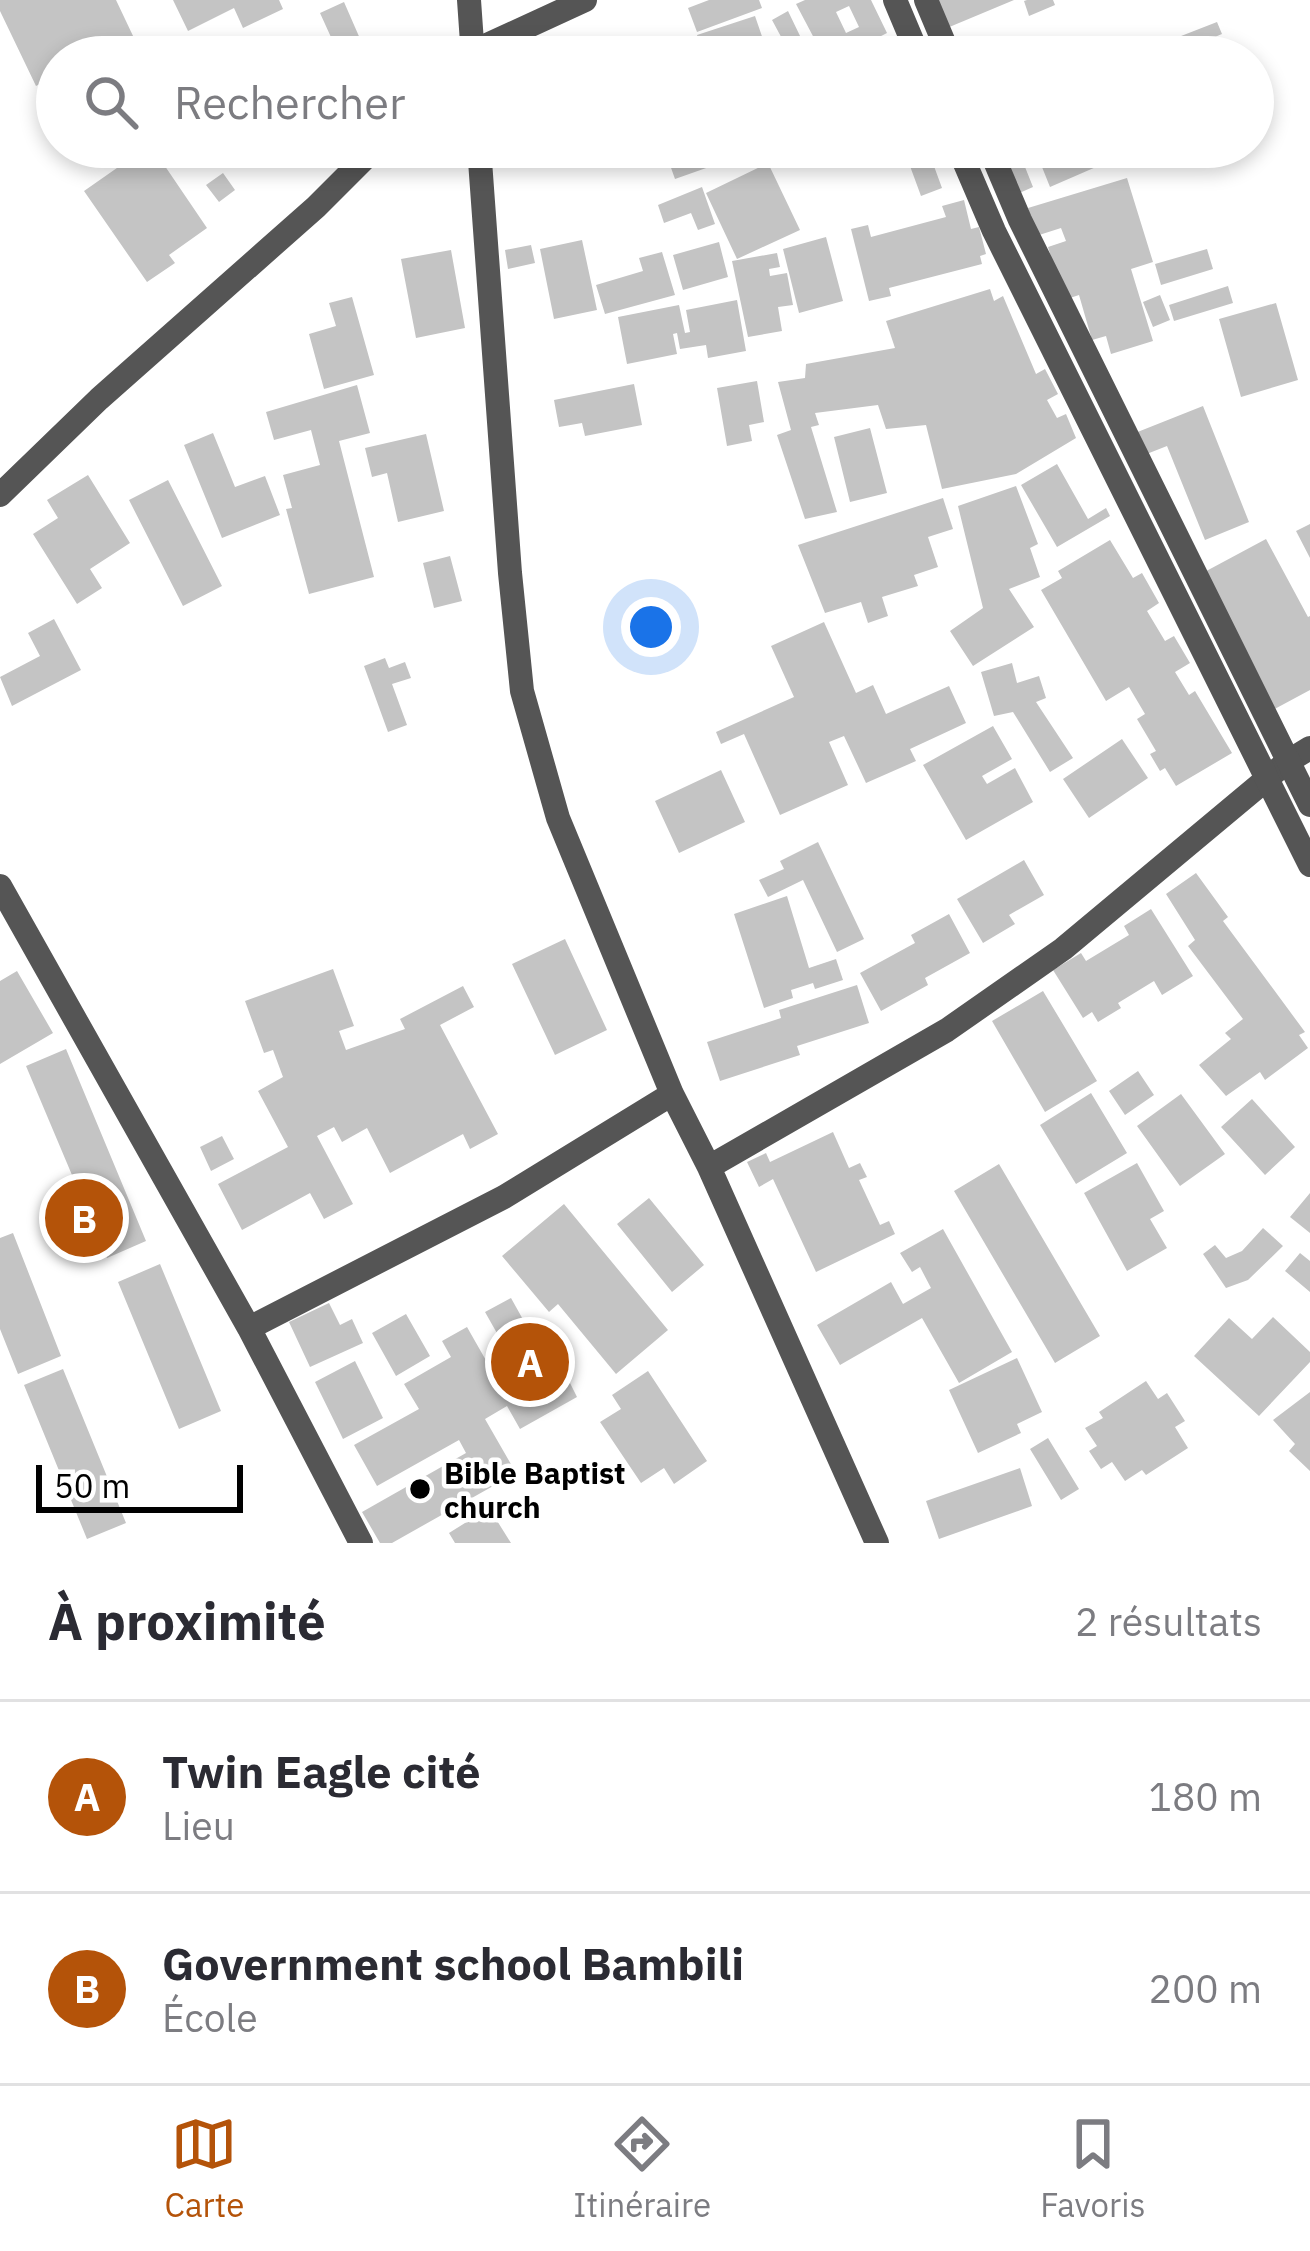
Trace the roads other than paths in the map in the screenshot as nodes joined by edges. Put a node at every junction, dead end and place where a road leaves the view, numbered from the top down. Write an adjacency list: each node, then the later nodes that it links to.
1 (470, 0): 5 (street)
2 (585, 0): 6 (street)
3 (895, 0): 7 (street)
4 (926, 0): 8 (street)
5 (471, 36)
6 (512, 36)
7 (911, 36)
8 (941, 36)
9 (355, 168): 13 (street)
10 (481, 168): 20 (street)
11 (967, 168): 16 (street)
12 (998, 168): 15 (street)
13 (0, 495)
14 (1310, 748): 15 (street)
15 (1287, 762): 16 (street); 17 (street)
16 (1265, 780): 18 (street); 21 (street)
17 (1310, 805)
18 (1310, 865)
19 (0, 886): 22 (street)
20 (671, 1094): 21 (street); 22 (street)
21 (709, 1167): 24 (street)
22 (249, 1328): 23 (street)
23 (361, 1543)
24 (877, 1543)

